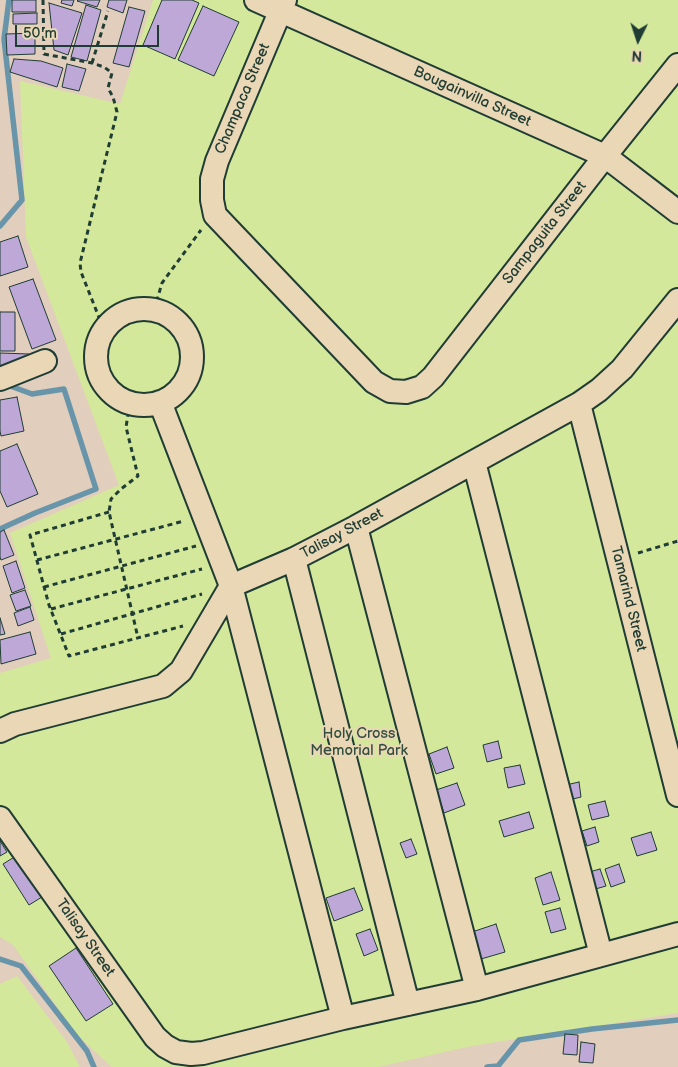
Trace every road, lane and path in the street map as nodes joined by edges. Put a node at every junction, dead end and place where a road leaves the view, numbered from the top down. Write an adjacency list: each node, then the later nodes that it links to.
1 (43, 0): 5 (path)
2 (256, 0): 3 (street, Bougainvilla Street)
3 (283, 6): 7 (street, Bougainvilla Street); 8 (street, Champaca Street)
4 (108, 11): 5 (path)
5 (92, 62): 12 (path)
6 (678, 65): 7 (street, Sampaguita Street)
7 (604, 156): 8 (street, Sampaguita Street); 9 (street, Bougainvilla Street)
8 (213, 207): 11 (path)
9 (678, 212)
10 (678, 300): 17 (street, Talisay Street)
11 (154, 310): 12 (street); 15 (street)
12 (104, 330): 16 (street)
13 (45, 361): 14 (street)
14 (0, 379)
15 (160, 402): 16 (street); 20 (street)
16 (130, 403): 19 (path)
17 (578, 404): 18 (street, Talisay Street); 26 (street, Tamarind Street)
18 (474, 462): 21 (street, Talisay Street); 42 (street)
19 (109, 512): 22 (path); 27 (path)
20 (204, 516): 22 (path); 23 (street)
21 (356, 527): 25 (street, Talisay Street); 43 (street)
22 (115, 539): 27 (path); 29 (path)
23 (214, 541): 28 (street); 29 (path)
24 (678, 541): 26 (path)
25 (294, 559): 30 (street, Talisay Street); 44 (street)
26 (618, 559): 39 (street, Tamarind Street)
27 (37, 560): 31 (path)
28 (222, 564): 30 (street); 32 (path)
29 (122, 566): 31 (path); 32 (path)
30 (231, 586): 34 (path); 35 (street); 45 (street)
31 (44, 587): 33 (path)
32 (127, 589): 33 (path); 34 (path)
33 (51, 610): 36 (path)
34 (133, 614): 36 (path); 37 (path)
35 (213, 618): 37 (path); 38 (street)
36 (61, 634): 37 (path)
37 (138, 638)
38 (0, 732)
39 (678, 795)
40 (0, 818): 45 (street, Talisay Street)
41 (678, 934): 42 (street)
42 (601, 955): 43 (street)
43 (477, 989): 44 (street)
44 (408, 1004): 45 (street)
45 (343, 1018)

